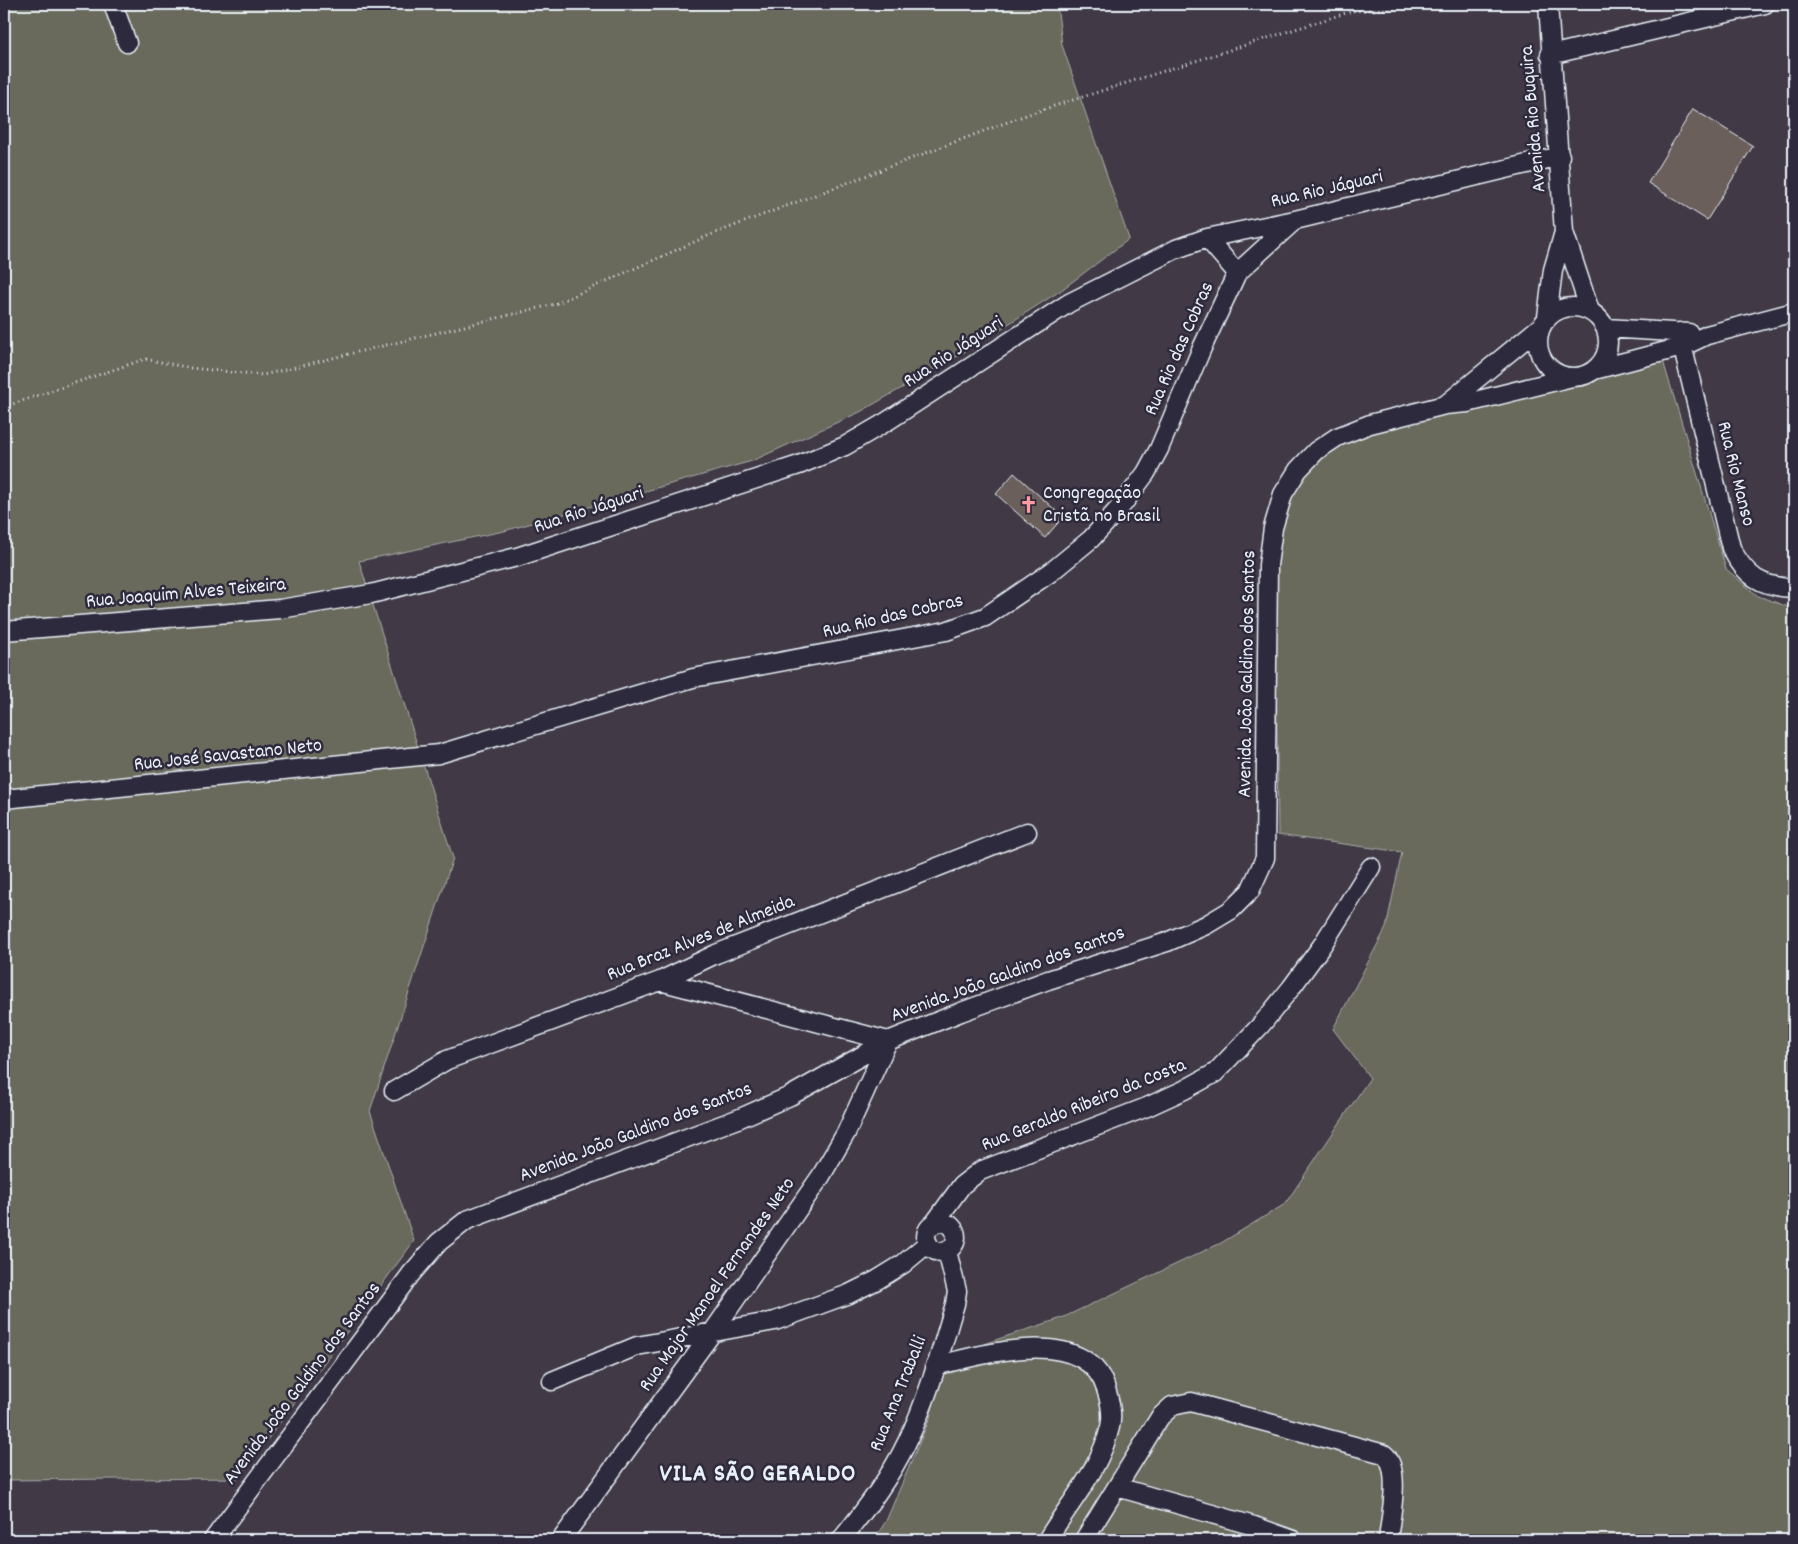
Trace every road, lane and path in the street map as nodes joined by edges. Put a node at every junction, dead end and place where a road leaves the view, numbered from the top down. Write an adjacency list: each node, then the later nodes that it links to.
1 (113, 4): 5 (street)
2 (1483, 4): 20 (path)
3 (1548, 4): 6 (street, Avenida Rio Buquira)
4 (1765, 4): 6 (street)
5 (127, 43)
6 (1550, 54): 7 (street, Avenida Rio Buquira)
7 (1560, 156): 8 (street, Rua Rio Jáguari); 9 (street, Avenida Rio Buquira)
8 (1295, 220): 10 (street, Rua Rio Jáguari); 11 (street, Rua Rio das Cobras)
9 (1564, 232): 12 (street); 14 (street)
10 (1207, 238): 11 (street); 22 (street, Rua Rio Jáguari)
11 (1238, 272): 24 (street, Rua Rio das Cobras)
12 (1590, 311): 14 (street); 15 (street)
13 (1794, 312): 16 (street)
14 (1543, 322): 18 (street); 19 (street)
15 (1606, 328): 16 (street); 17 (street)
16 (1681, 339): 17 (street); 21 (street, Rua Rio Manso)
17 (1594, 370): 18 (street)
18 (1572, 377): 19 (street, Avenida João Galdino dos Santos)
19 (1445, 405): 29 (street, Avenida João Galdino dos Santos)
20 (4, 407)
21 (1794, 588)
22 (371, 594): 23 (street, Rua Joaquim Alves Teixeira)
23 (4, 630)
24 (456, 751): 25 (street, Rua José Savastano Neto)
25 (4, 799)
26 (1027, 832): 28 (street, Rua Braz Alves de Almeida)
27 (1371, 867): 31 (street, Rua Geraldo Ribeiro da Costa)
28 (660, 981): 29 (street); 30 (street, Rua Braz Alves de Almeida)
29 (888, 1041): 36 (street, Rua Major Manoel Fernandes Neto); 40 (street, Avenida João Galdino dos Santos)
30 (394, 1091)
31 (956, 1192): 32 (street, Rua Geraldo Ribeiro da Costa); 33 (street)
32 (933, 1224): 33 (street); 34 (street)
33 (953, 1228): 35 (street)
34 (928, 1242): 35 (street); 36 (street)
35 (947, 1251): 37 (street, Rua Ana Traballi)
36 (712, 1332): 38 (street); 41 (street, Rua Major Manoel Fernandes Neto)
37 (935, 1366): 42 (street, Rua Ana Traballi); 43 (street)
38 (552, 1381)
39 (1117, 1487): 44 (street); 45 (street); 46 (street)
40 (213, 1540)
41 (561, 1540)
42 (841, 1540)
43 (1047, 1540)
44 (1084, 1540)
45 (1293, 1540)
46 (1388, 1540)

